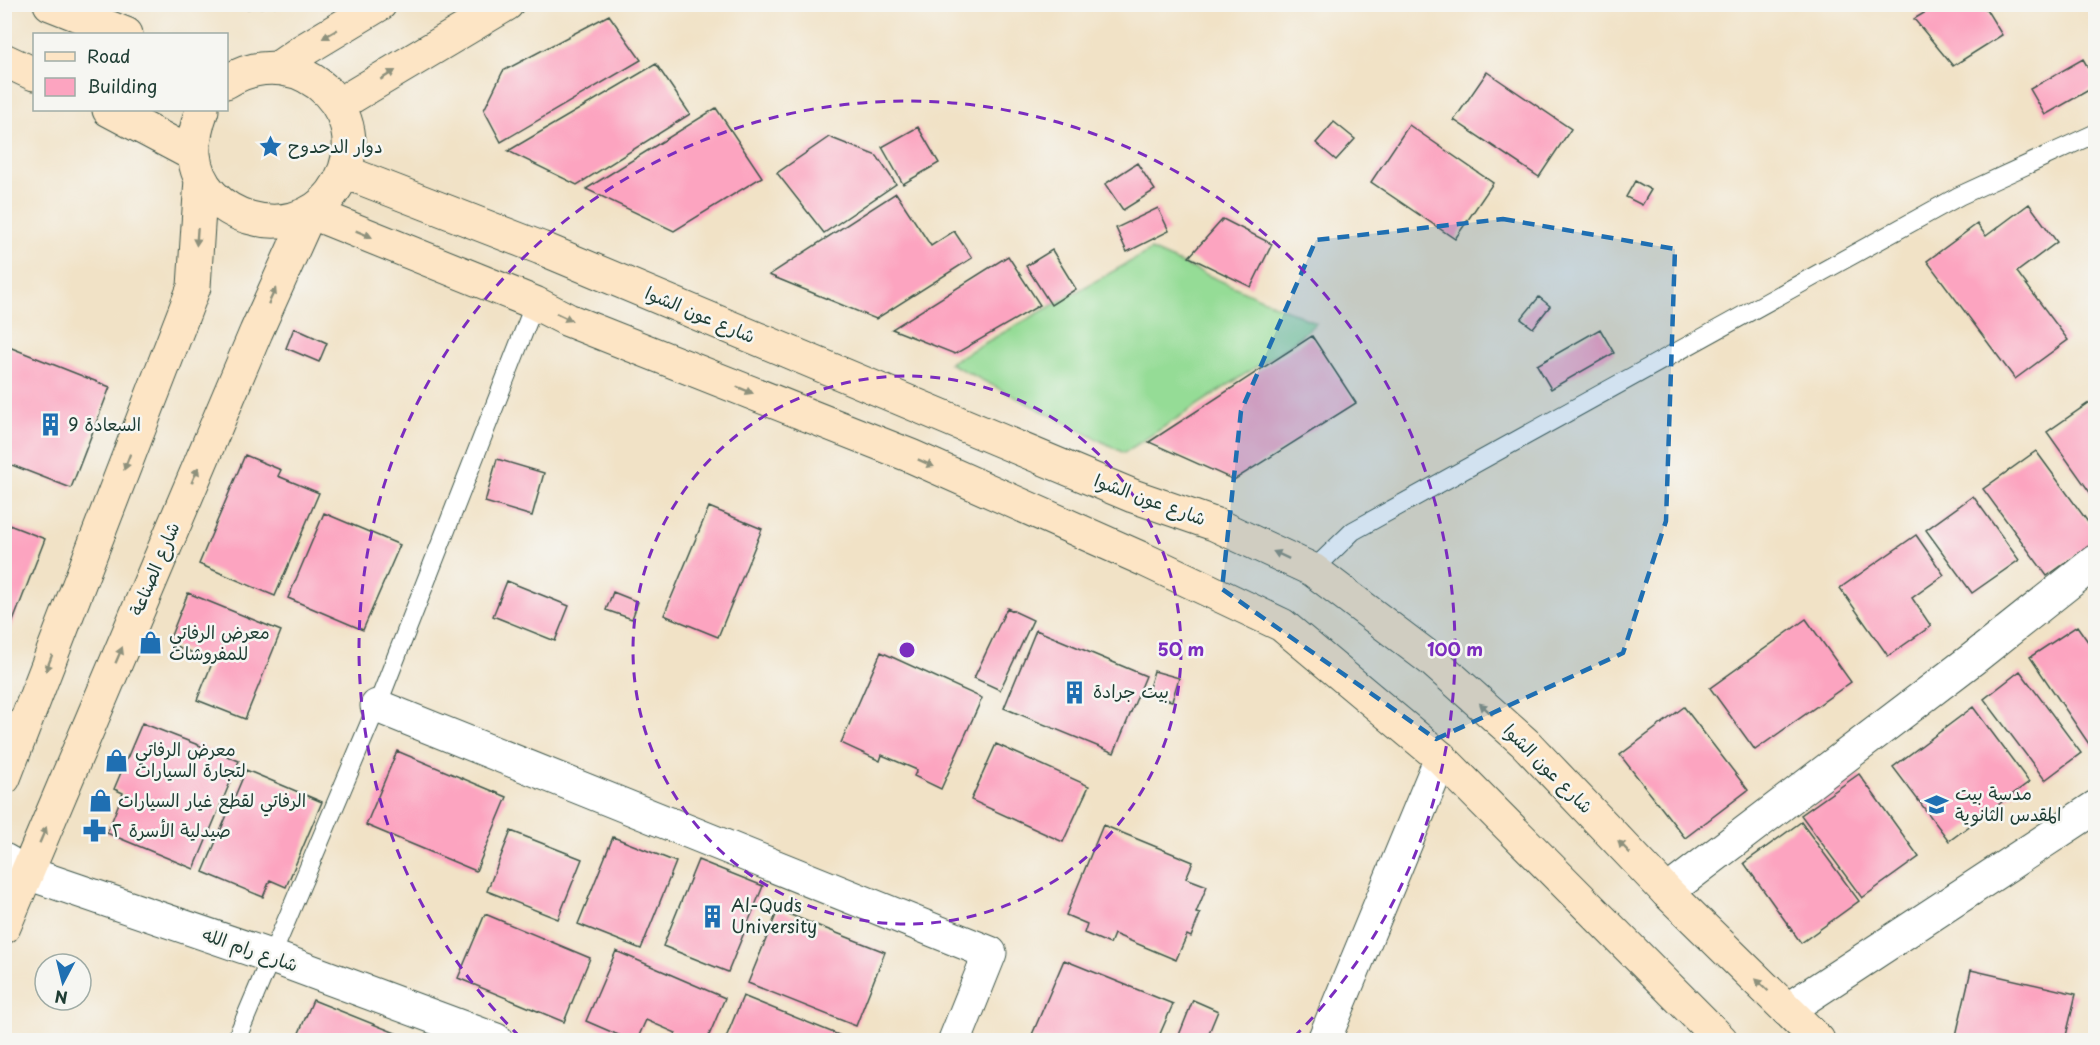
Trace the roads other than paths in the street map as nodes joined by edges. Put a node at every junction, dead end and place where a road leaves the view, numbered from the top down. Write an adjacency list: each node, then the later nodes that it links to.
1 (50, 4): 4 (main road)
2 (380, 4): 6 (main road, one-way to 6)
3 (507, 4): 9 (main road, one-way to 3)
4 (123, 33)
5 (4, 60): 7 (main road)
6 (279, 67): 8 (main road); 9 (main road)
7 (33, 74)
8 (228, 81)
9 (338, 105): 14 (main road)
10 (111, 111): 13 (main road)
11 (202, 111): 13 (main road)
12 (2096, 133): 18 (lane)
13 (198, 167): 15 (main road); 21 (main road, one-way to 21)
14 (345, 172): 15 (main road); 18 (main road, شارع عون الشوا, one-way to 14)
15 (310, 212): 16 (main road, one-way to 16); 23 (main road, شارع الصناعة, one-way to 15)
16 (535, 303): 19 (lane); 20 (main road, one-way to 20)
17 (2096, 561): 24 (street)
18 (1313, 570): 24 (main road, شارع عون الشوا, one-way to 18)
19 (377, 706): 26 (lane); 30 (street)
20 (1441, 758): 31 (street); 32 (main road)
21 (4, 778)
22 (2096, 807): 27 (street)
23 (16, 866): 25 (main road, شارع الصناعة); 26 (street, شارع رام الله)
24 (1666, 892): 27 (main road, شارع عون الشوا, one-way to 24)
25 (4, 927)
26 (270, 956): 28 (lane); 29 (street, شارع رام الله)
27 (1787, 1010): 33 (main road, شارع عون الشوا)
28 (236, 1041)
29 (496, 1041)
30 (956, 1041)
31 (1324, 1041)
32 (1721, 1041)
33 (1818, 1041)

